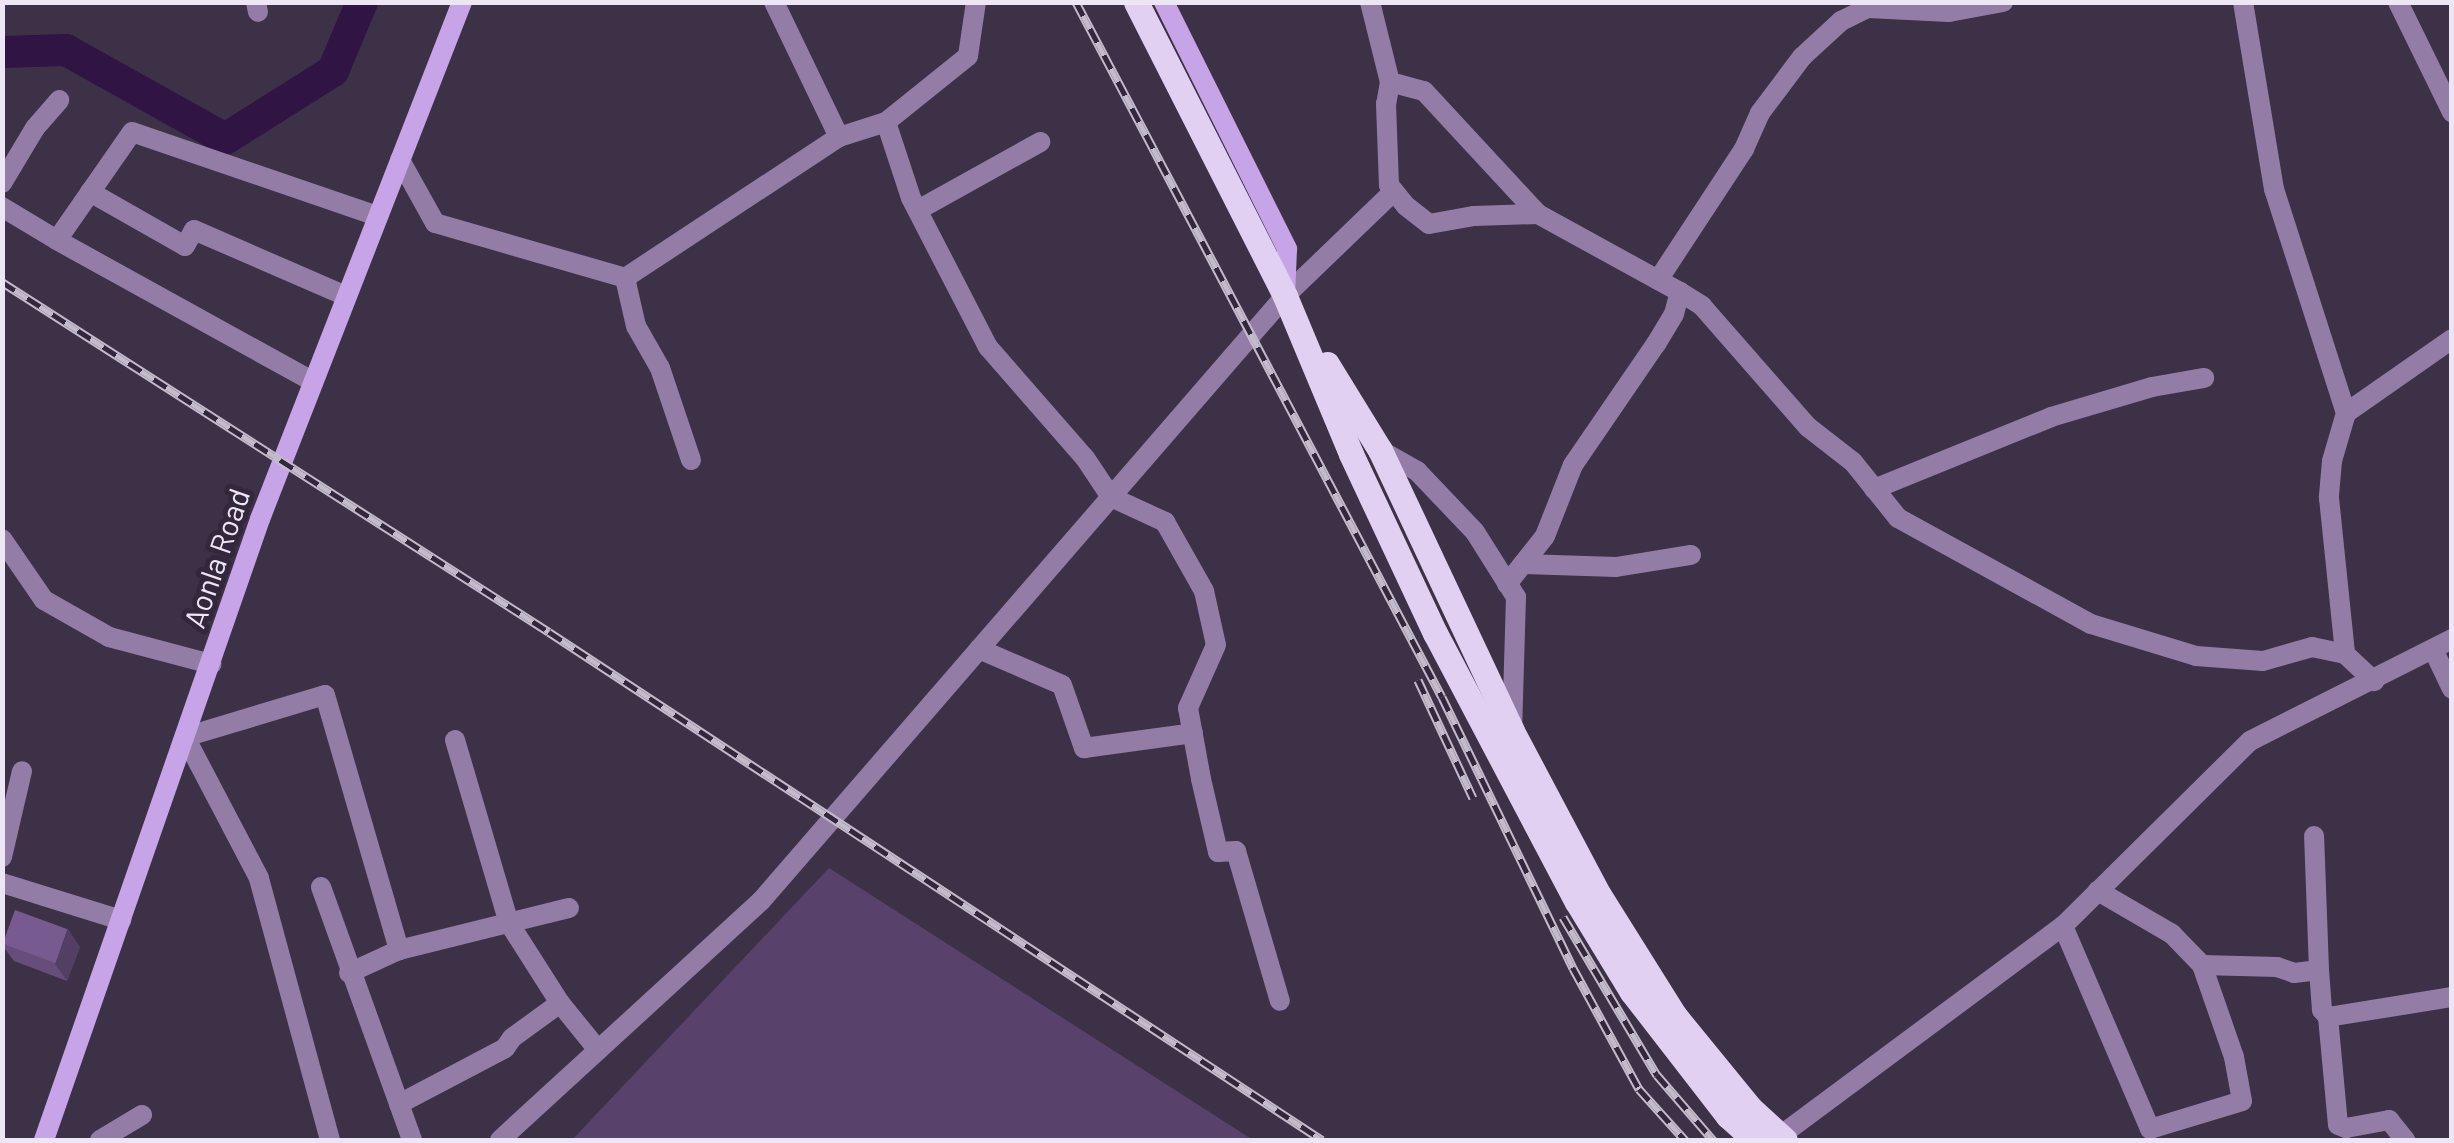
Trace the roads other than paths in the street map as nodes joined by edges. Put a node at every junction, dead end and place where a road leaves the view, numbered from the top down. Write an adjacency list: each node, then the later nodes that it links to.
1 (462, 2): 17 (street, Aonla Road)
2 (774, 2): 15 (street)
3 (976, 2): 14 (street)
4 (1136, 2): 30 (main road)
5 (1164, 2): 30 (street)
6 (1370, 2): 11 (street)
7 (2003, 2): 10 (street)
8 (2244, 2): 34 (street)
9 (2398, 2): 13 (street)
10 (1887, 6): 27 (street)
11 (1390, 82): 19 (street); 23 (street)
12 (60, 100): 18 (street)
13 (2452, 112)
14 (886, 122): 15 (street); 22 (street)
15 (839, 137): 26 (street)
16 (1040, 142): 22 (street)
17 (400, 160): 24 (street, Aonla Road); 26 (street)
18 (2, 182)
19 (1394, 191): 23 (street); 30 (street)
20 (90, 192): 24 (street); 25 (street); 29 (street)
21 (2, 207): 25 (street)
22 (918, 210): 38 (street)
23 (1538, 214): 27 (street)
24 (378, 216): 29 (street, Aonla Road)
25 (57, 240): 33 (street)
26 (626, 278): 36 (street)
27 (1658, 280): 28 (street)
28 (1680, 292): 37 (street); 41 (street)
29 (346, 296): 33 (street, Aonla Road)
30 (1285, 296): 35 (main road); 38 (street); 74 (main road)
31 (2452, 338): 34 (street)
32 (2204, 378): 37 (street)
33 (312, 381): 46 (street, Aonla Road)
34 (2346, 414): 45 (street)
35 (1380, 450): 42 (street); 49 (main road)
36 (691, 460)
37 (1874, 488): 45 (street)
38 (1112, 496): 44 (street); 50 (street)
39 (2, 538): 46 (street)
40 (1690, 555): 41 (street)
41 (1523, 564): 42 (street)
42 (1508, 584): 49 (street)
43 (2442, 644): 47 (street); 48 (street)
44 (979, 649): 50 (street); 71 (street)
45 (2346, 654): 47 (street)
46 (211, 664): 51 (street, Aonla Road)
47 (2374, 681): 58 (street)
48 (2452, 688)
49 (1512, 732): 74 (main road)
50 (1193, 733): 68 (street)
51 (185, 737): 60 (street, Aonla Road); 63 (street); 77 (street)
52 (454, 740): 61 (street)
53 (22, 771): 55 (street)
54 (2314, 836): 65 (street)
55 (2, 857)
56 (2, 883): 60 (street)
57 (321, 888): 66 (street)
58 (2098, 891): 62 (street); 64 (street)
59 (569, 908): 61 (street)
60 (121, 920): 75 (street, Aonla Road)
61 (509, 923): 63 (street); 69 (street)
62 (2063, 926): 64 (street); 74 (street)
63 (400, 950): 66 (street)
64 (2202, 965): 65 (street)
65 (2319, 970): 70 (street)
66 (349, 974): 72 (street)
67 (2452, 997): 70 (street)
68 (1280, 1000)
69 (560, 1003): 71 (street); 72 (street)
70 (2328, 1016): 80 (street)
71 (598, 1050): 79 (street)
72 (399, 1104): 78 (street)
73 (142, 1115): 76 (street)
74 (1773, 1139)
75 (44, 1140)
76 (100, 1140)
77 (330, 1140)
78 (412, 1140)
79 (500, 1140)
80 (2406, 1140)

